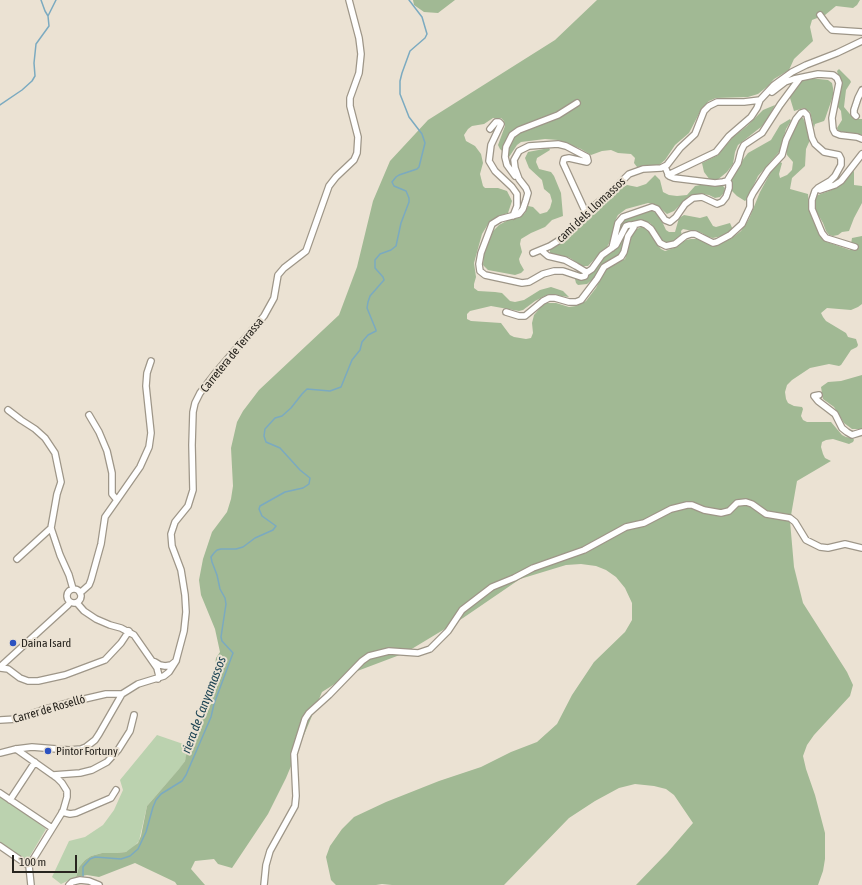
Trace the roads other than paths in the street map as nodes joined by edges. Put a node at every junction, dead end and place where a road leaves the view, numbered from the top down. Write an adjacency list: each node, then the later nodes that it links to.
1 (349, 0): 43 (street, Carretera de Terrassa)
2 (820, 15): 3 (street)
3 (862, 32)
4 (862, 41): 7 (street)
5 (800, 78): 7 (street); 11 (street); 16 (street)
6 (862, 90): 9 (street)
7 (762, 99): 13 (street); 14 (street)
8 (577, 103): 15 (street)
9 (856, 116)
10 (490, 129): 19 (street)
11 (862, 139)
12 (862, 154): 17 (street)
13 (665, 167): 14 (street); 18 (street, camí dels Llomassos)
14 (668, 175): 16 (street)
15 (519, 179): 18 (street); 19 (street)
16 (727, 180): 23 (street)
17 (814, 193): 20 (street); 21 (street)
18 (586, 214): 22 (street, camí dels Llomassos)
19 (513, 216): 25 (street)
20 (632, 225): 23 (street); 26 (street)
21 (855, 247)
22 (541, 250): 24 (street, camí dels Llomassos); 25 (street)
23 (611, 250): 25 (street)
24 (533, 253)
25 (586, 273)
26 (506, 312)
27 (151, 361): 32 (street)
28 (819, 394): 31 (street)
29 (8, 410): 33 (street)
30 (89, 415): 32 (street)
31 (862, 432)
32 (117, 500): 37 (street)
33 (51, 528): 35 (street); 36 (street)
34 (862, 548): 65 (street)
35 (17, 559)
36 (73, 589): 37 (street); 38 (street)
37 (80, 593): 39 (street)
38 (70, 602): 39 (street); 41 (street)
39 (77, 603): 40 (street)
40 (129, 631): 42 (street); 45 (street)
41 (11, 657): 44 (street); 45 (street)
42 (152, 661): 43 (street); 46 (street)
43 (176, 661): 46 (street, Carretera de Terrassa)
44 (0, 668): 45 (street)
45 (12, 672)
46 (158, 679): 47 (street, Carretera de Terrassa)
47 (122, 694): 49 (street, Carrer de Roselló); 50 (street, Carretera de Terrassa)
48 (134, 715): 54 (street)
49 (0, 720)
50 (32, 748): 51 (street, Carretera de Terrassa); 53 (street)
51 (16, 749): 52 (street, Carretera de Terrassa); 53 (street)
52 (0, 753)
53 (36, 763): 54 (street); 57 (street)
54 (53, 775): 58 (street)
55 (116, 790): 58 (street)
56 (0, 793): 57 (street)
57 (10, 800): 59 (street)
58 (62, 812): 59 (street)
59 (52, 828): 61 (street)
60 (0, 846): 61 (street)
61 (29, 866): 62 (street)
62 (31, 885)
63 (68, 885): 64 (street)
64 (99, 885)
65 (264, 885)

